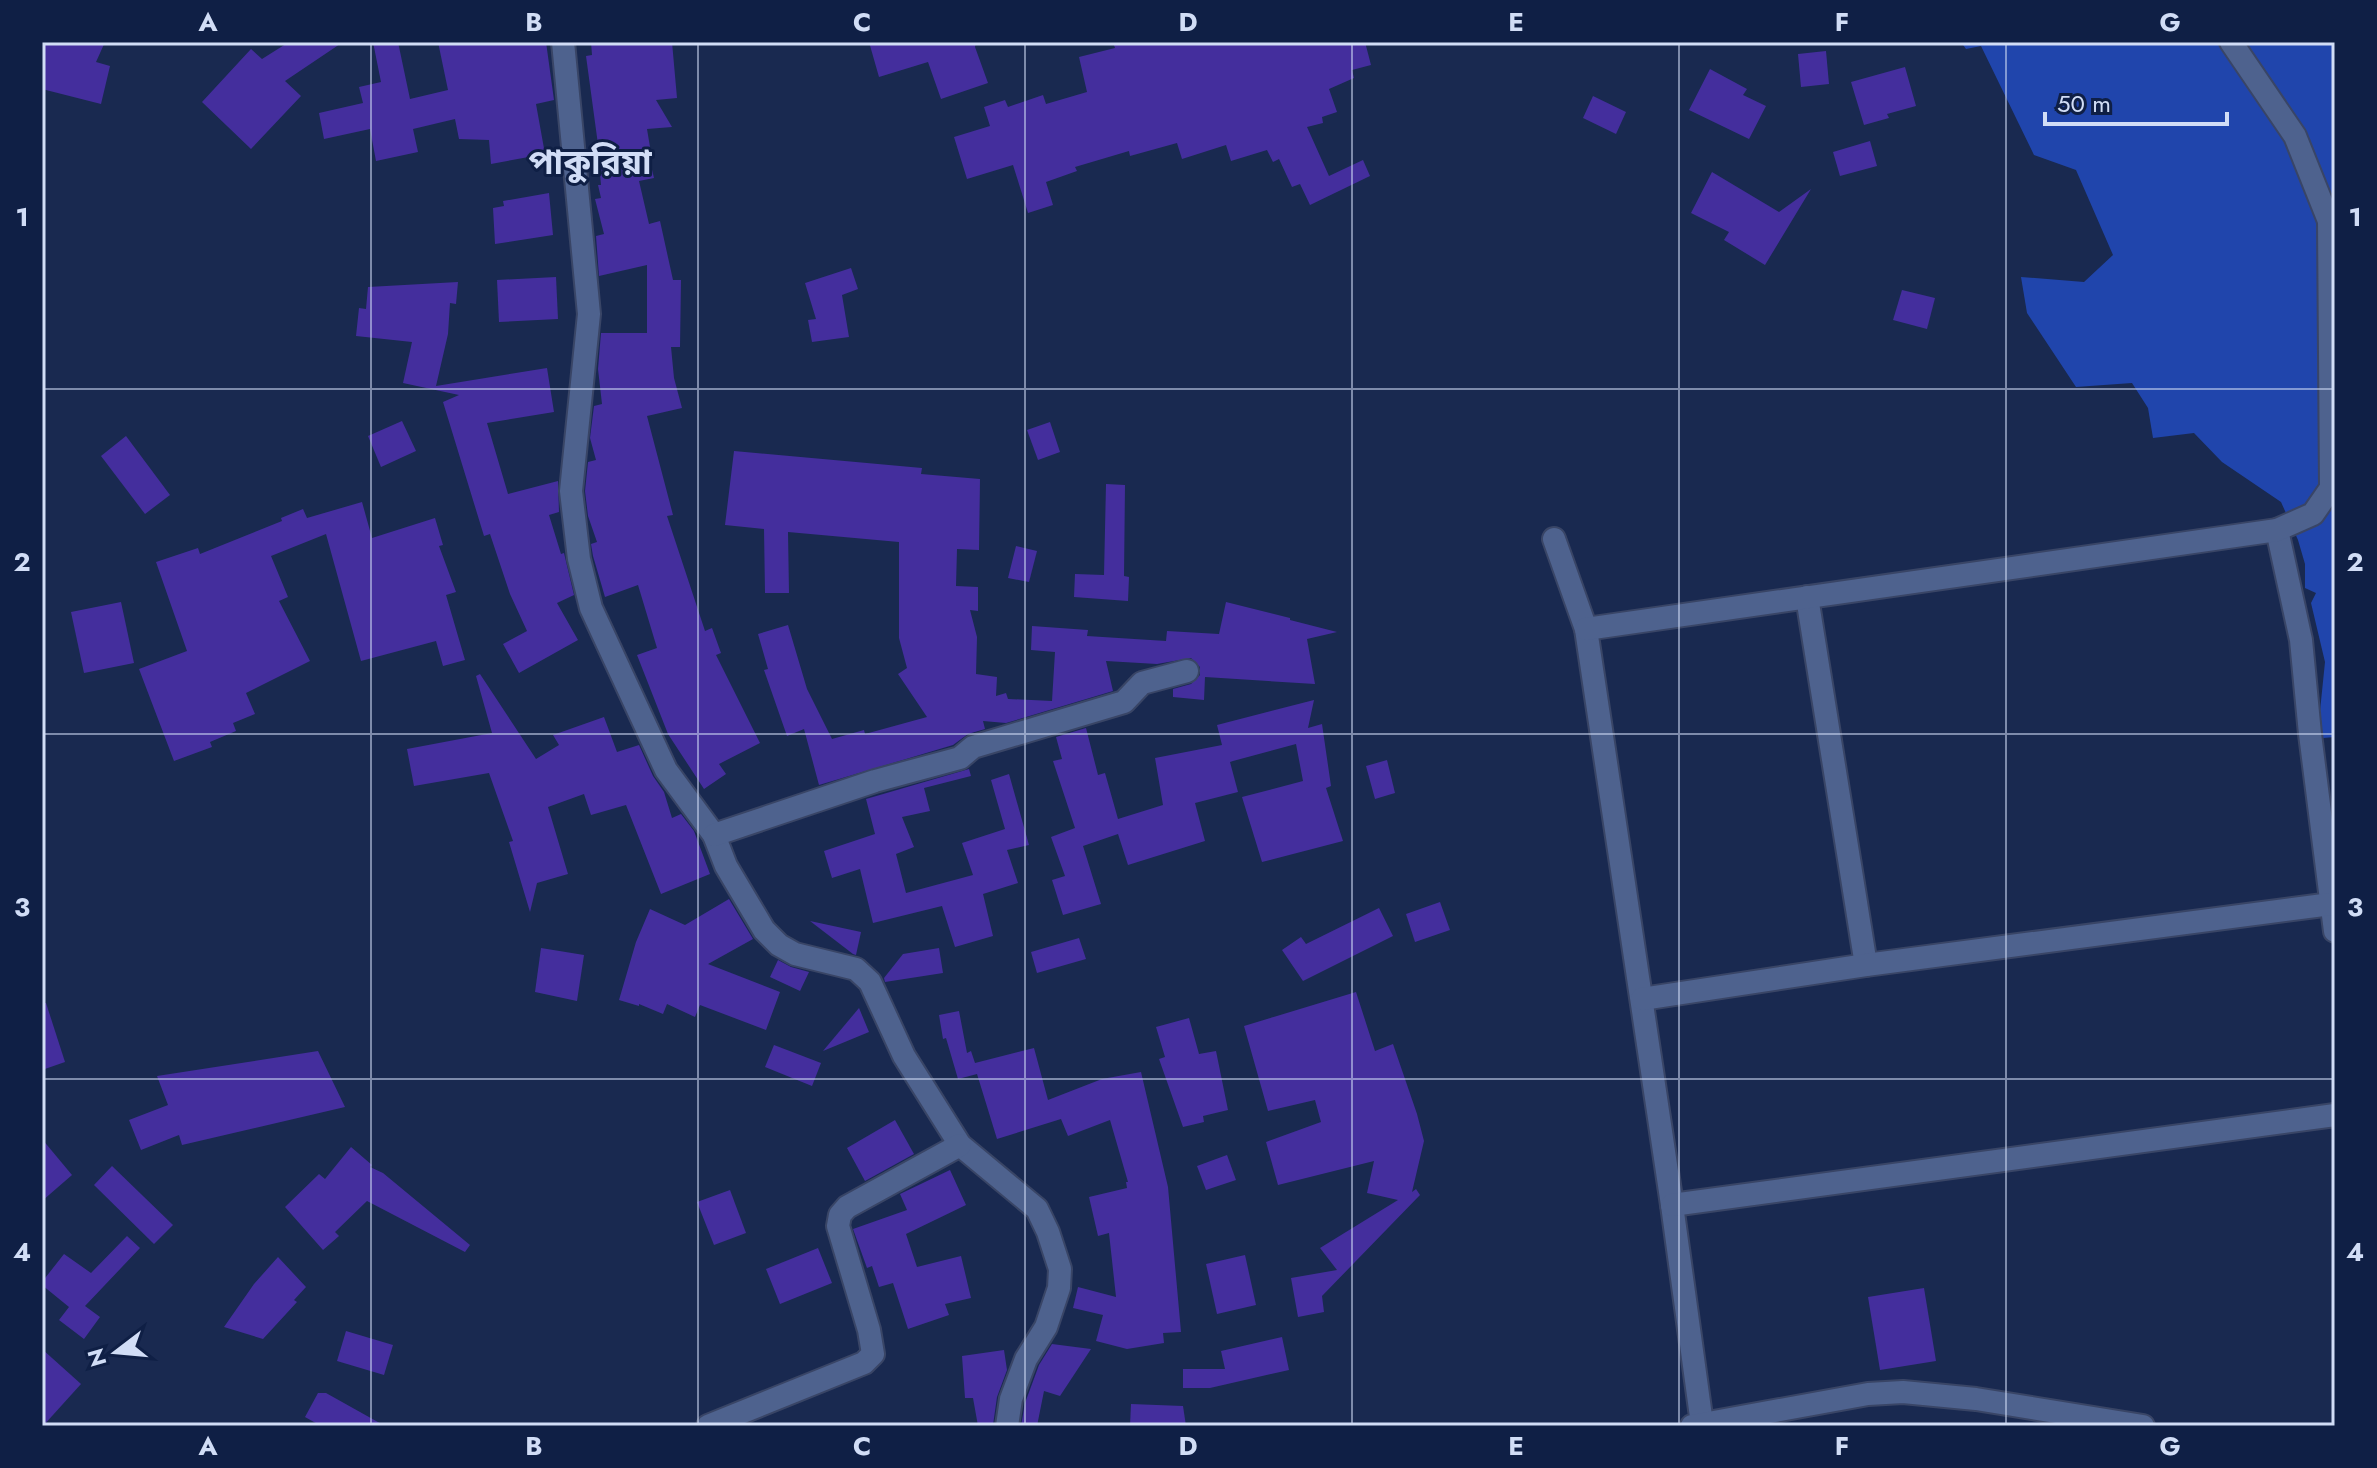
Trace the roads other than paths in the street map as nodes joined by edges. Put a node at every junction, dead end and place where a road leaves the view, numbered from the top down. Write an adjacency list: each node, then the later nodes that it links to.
1 (563, 42): 8 (street)
2 (2231, 42): 3 (street)
3 (2277, 530): 5 (street); 9 (street)
4 (1554, 539): 6 (street)
5 (1807, 597): 6 (street); 11 (street)
6 (1586, 629): 12 (street)
7 (1187, 671): 8 (street)
8 (714, 835): 14 (street)
9 (2331, 904): 10 (street); 11 (street)
10 (2335, 931)
11 (1866, 965): 12 (street)
12 (1642, 999): 15 (street)
13 (2335, 1115): 15 (street)
14 (960, 1145): 17 (street); 18 (street)
15 (1672, 1205): 16 (street)
16 (1697, 1425): 19 (street)
17 (708, 1426)
18 (1007, 1426)
19 (2143, 1426)

